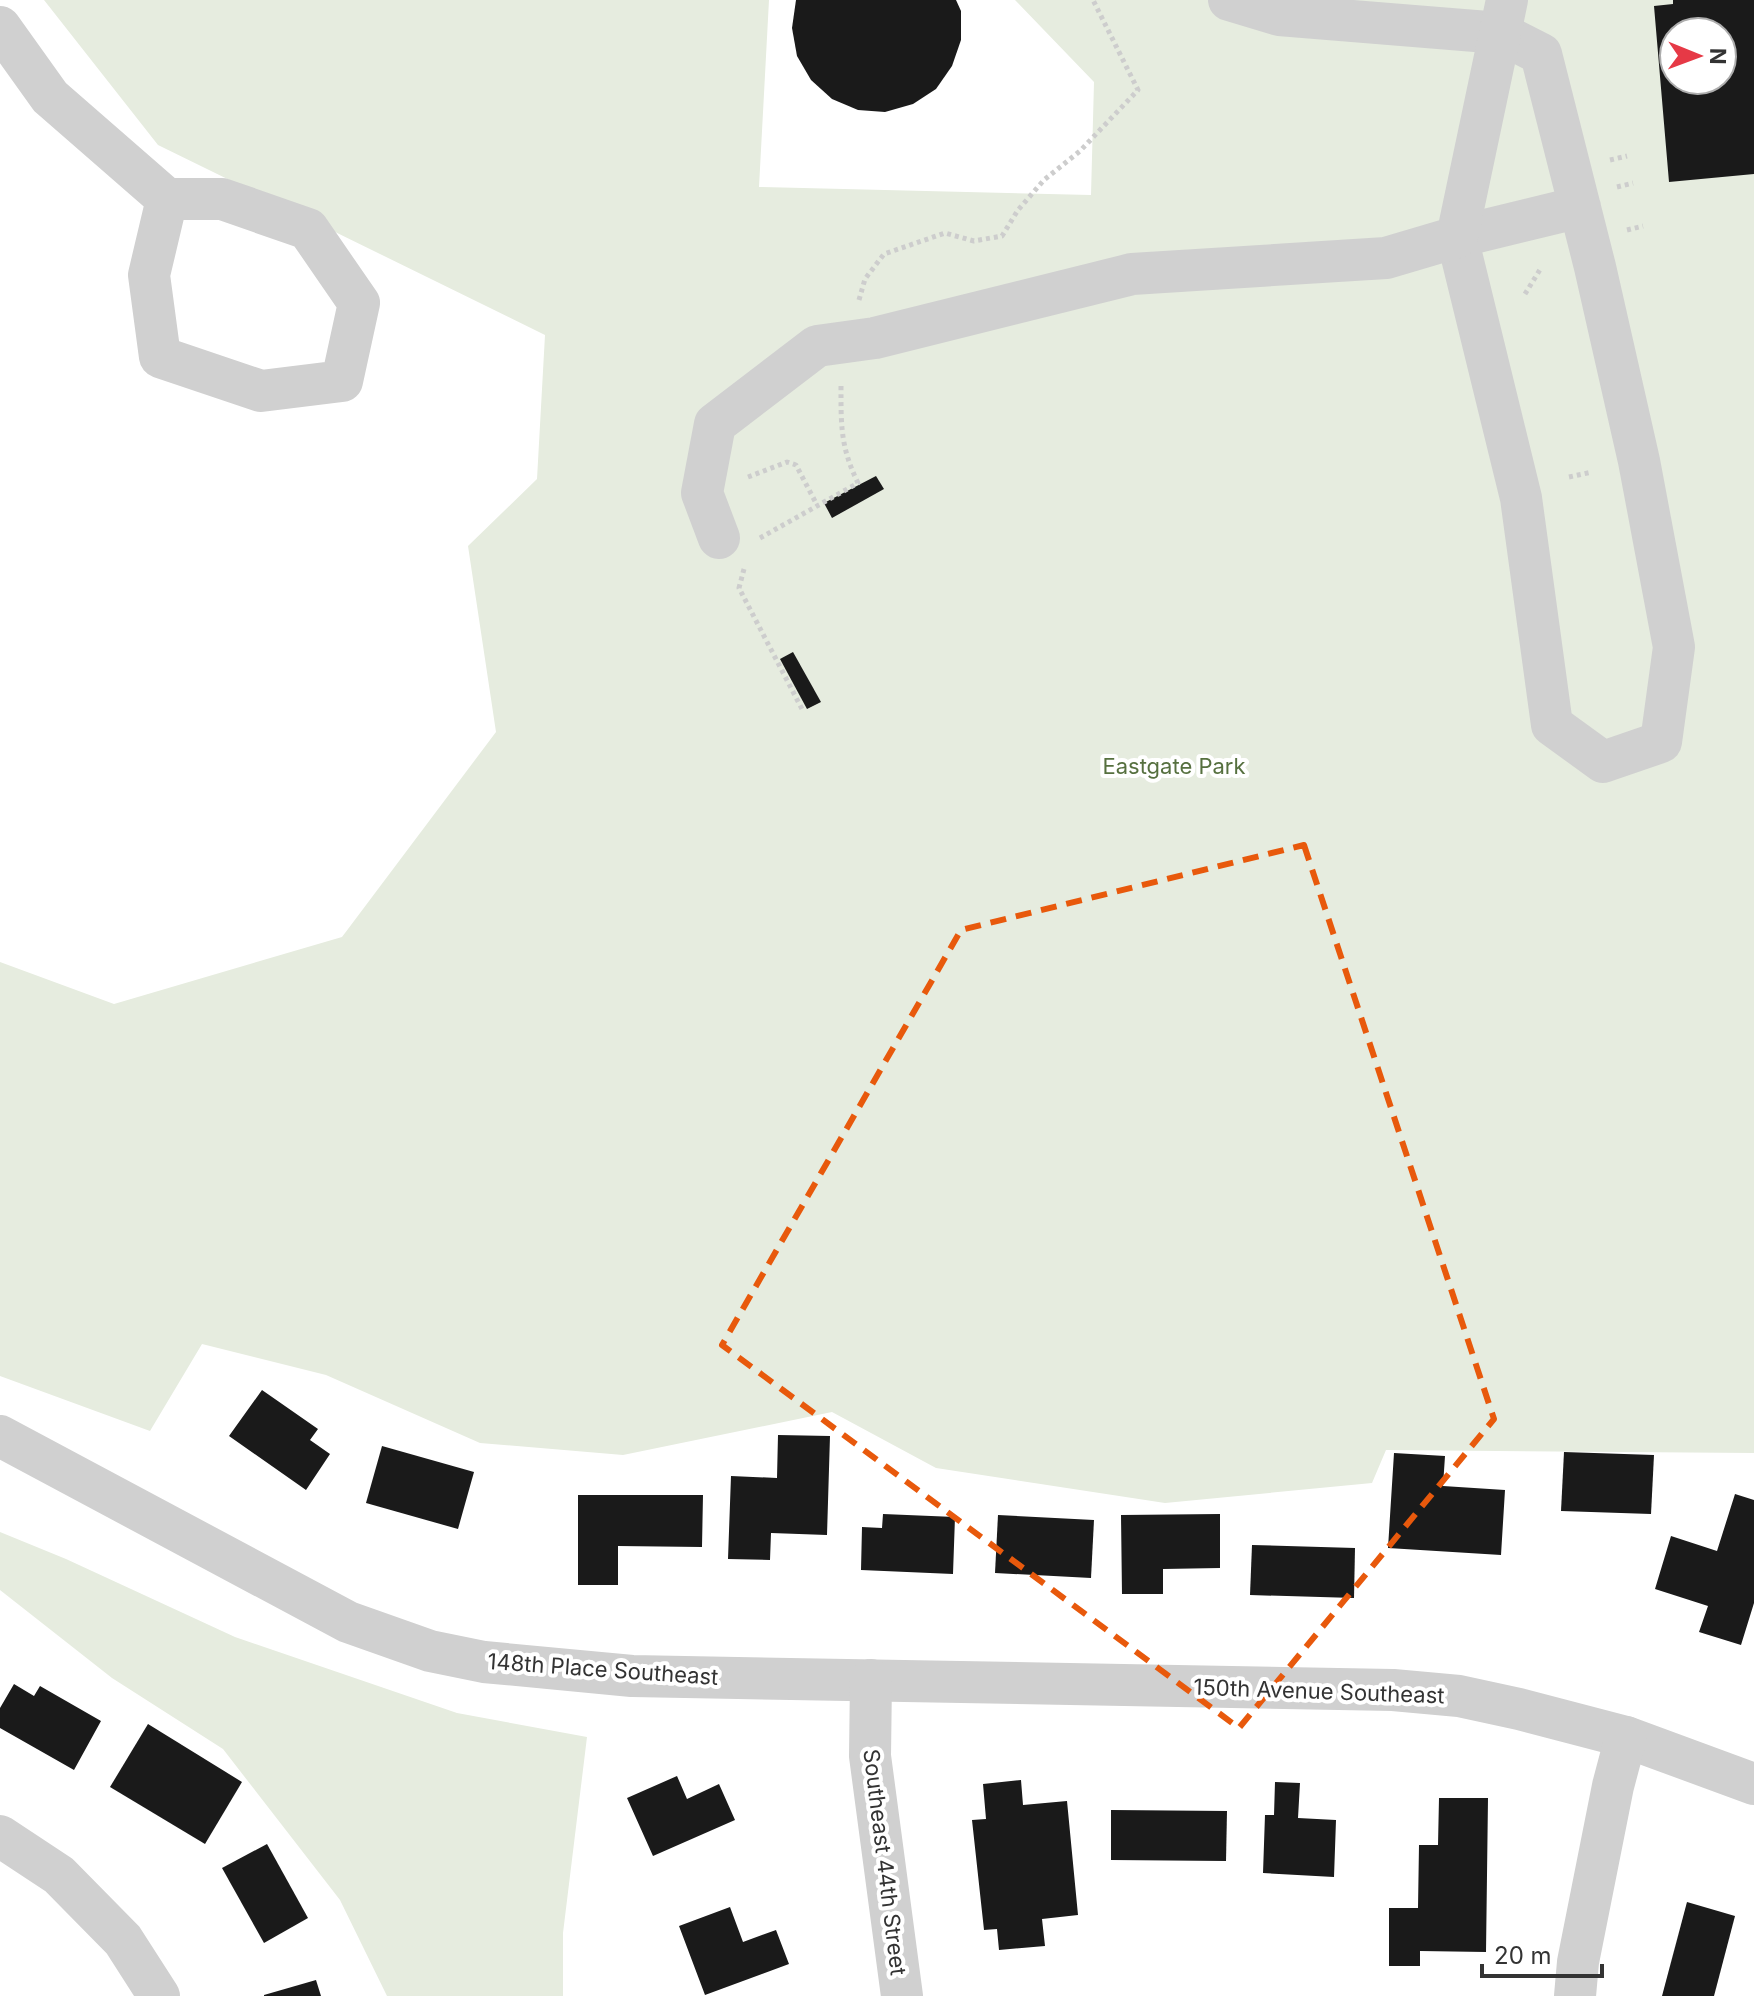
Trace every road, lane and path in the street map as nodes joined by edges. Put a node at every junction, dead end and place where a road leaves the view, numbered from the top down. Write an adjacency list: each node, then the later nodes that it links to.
1 (1093, 0): 10 (path)
2 (1229, 0): 3 (street)
3 (1504, 17): 6 (street); 7 (street)
4 (0, 27): 5 (street)
5 (167, 199): 5 (street)
6 (1580, 207): 7 (street); 7 (street)
7 (1457, 237): 16 (street)
8 (1541, 268): 9 (path)
9 (1525, 294)
10 (857, 306)
11 (841, 376): 15 (path)
12 (1592, 472): 13 (path)
13 (1569, 477)
14 (740, 480): 15 (path)
15 (817, 505): 16 (path)
16 (738, 547): 17 (path)
17 (803, 711)
18 (0, 1436): 19 (street, 148th Place Southeast)
19 (871, 1680): 20 (street, 150th Avenue Southeast); 24 (street, Southeast 44th Street)
20 (1626, 1737): 21 (street, 150th Avenue Southeast); 25 (street)
21 (1754, 1784)
22 (0, 1836): 23 (street)
23 (159, 1996)
24 (902, 1996)
25 (1575, 1996)

